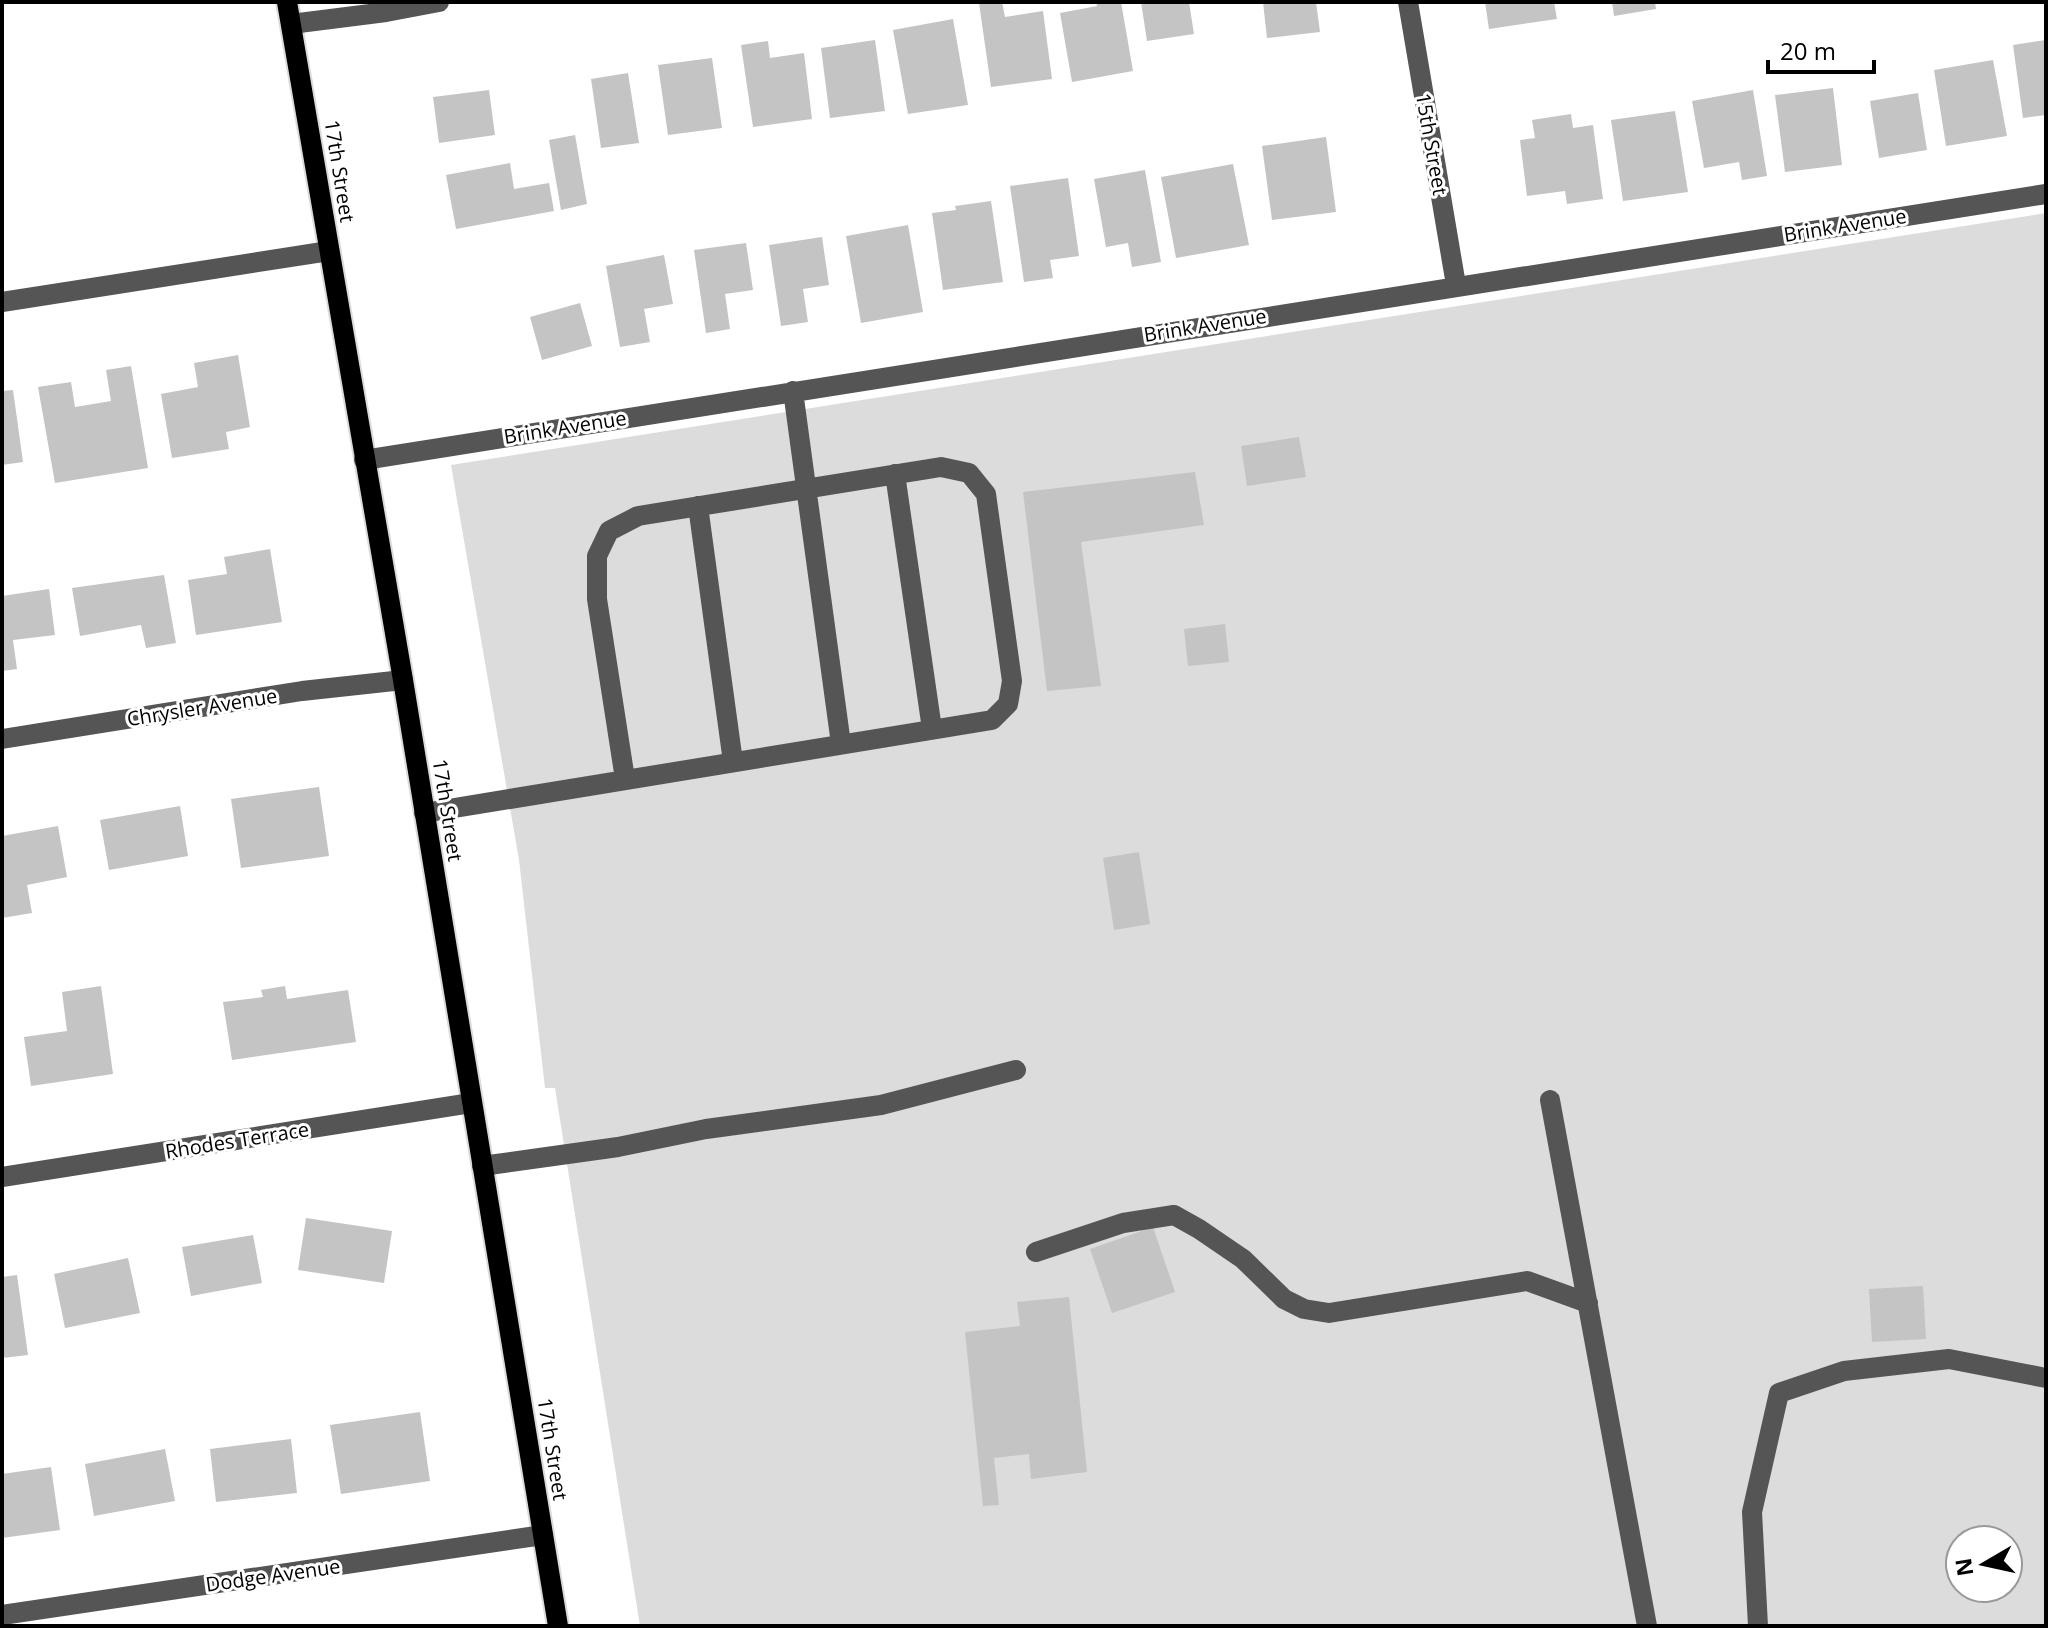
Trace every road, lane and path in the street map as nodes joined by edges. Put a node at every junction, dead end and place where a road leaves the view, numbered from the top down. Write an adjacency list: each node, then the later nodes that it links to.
1 (287, 2): 4 (main road, 17th Street)
2 (439, 2): 4 (street)
3 (1408, 2): 7 (street, 15th Street)
4 (291, 24): 6 (main road, 17th Street)
5 (2046, 194): 7 (street, Brink Avenue)
6 (329, 251): 8 (street); 10 (main road, 17th Street)
7 (1456, 285): 9 (street, Brink Avenue)
8 (2, 302)
9 (793, 391): 10 (street, Brink Avenue); 12 (street)
10 (364, 460): 14 (main road, 17th Street)
11 (895, 474): 12 (street); 15 (street); 15 (street)
12 (806, 489): 13 (street); 17 (street)
13 (698, 506): 18 (street); 19 (street)
14 (403, 680): 16 (street, Chrysler Avenue); 20 (main road, 17th Street)
15 (932, 729): 17 (street)
16 (2, 739)
17 (841, 744): 18 (street)
18 (733, 762): 19 (street)
19 (625, 779): 20 (street)
20 (424, 813): 23 (main road, 17th Street)
21 (1016, 1070): 24 (street)
22 (1550, 1100): 27 (street)
23 (471, 1103): 24 (main road, 17th Street); 25 (street, Rhodes Terrace)
24 (482, 1166): 29 (main road, 17th Street)
25 (2, 1177)
26 (1036, 1252): 27 (street)
27 (1588, 1303): 32 (street)
28 (2046, 1378): 33 (street)
29 (543, 1535): 30 (street, Dodge Avenue); 31 (main road, 17th Street)
30 (2, 1615)
31 (558, 1626)
32 (1647, 1626)
33 (1758, 1626)

